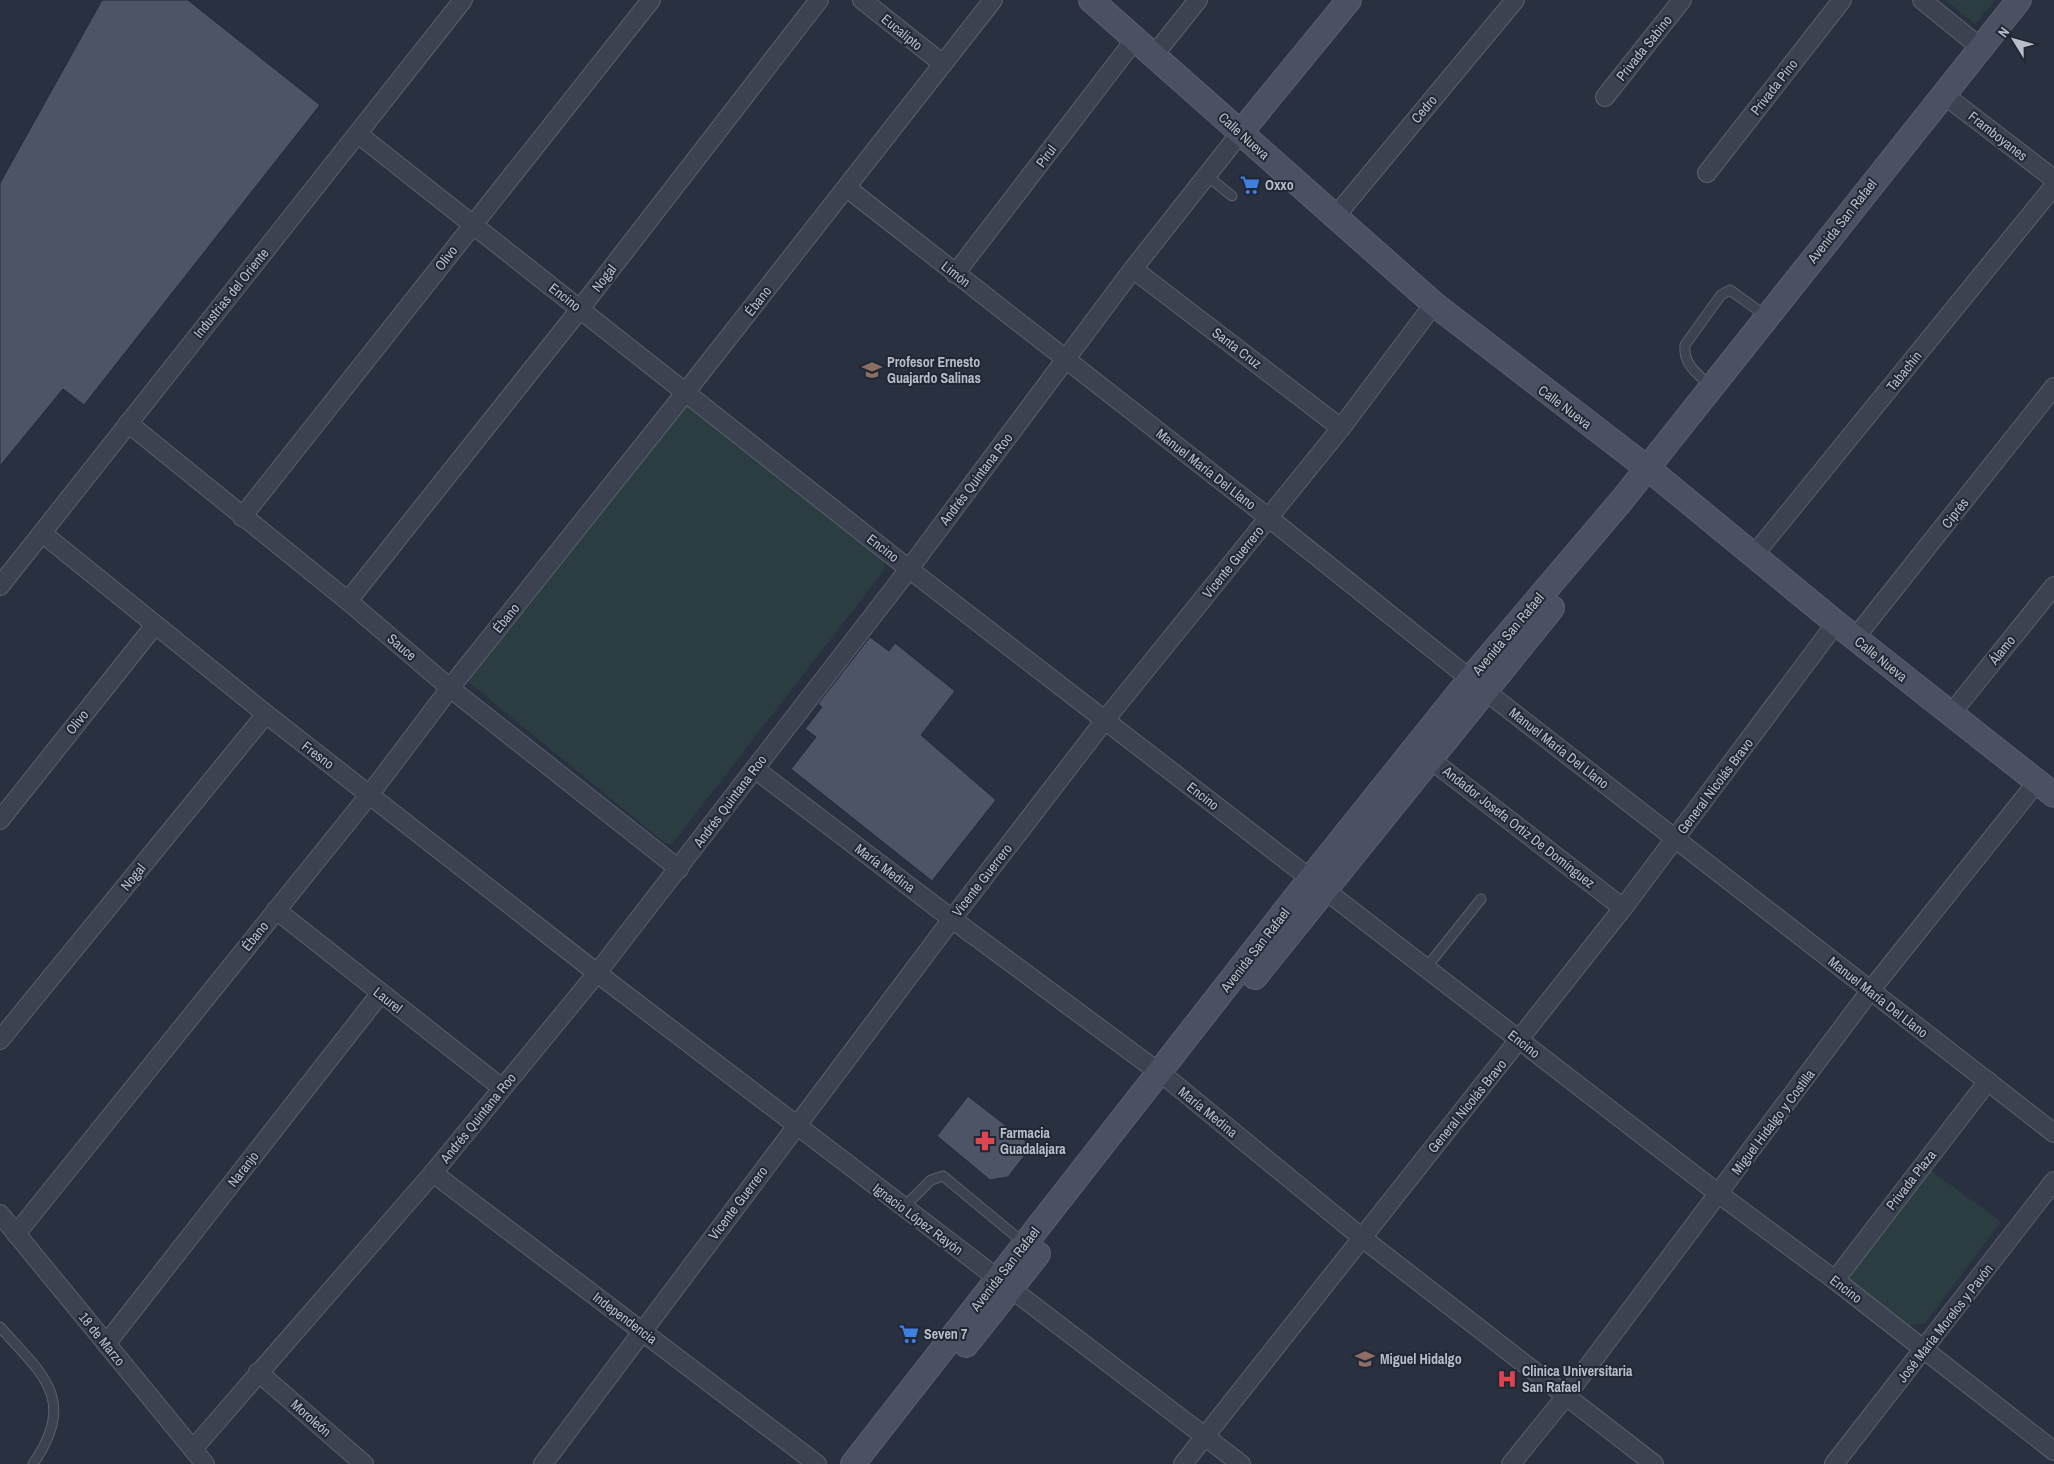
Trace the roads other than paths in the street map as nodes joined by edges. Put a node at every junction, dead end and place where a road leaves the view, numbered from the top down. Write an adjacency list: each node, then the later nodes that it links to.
1 (463, 0): 21 (street, Industrias del Oriente)
2 (651, 0): 29 (street, Olivo)
3 (819, 0): 33 (street, Nogal)
4 (862, 0): 17 (street, Eucalipto)
5 (993, 0): 17 (street, Ébano)
6 (1091, 0): 14 (street, Calle Nueva)
7 (1198, 0): 16 (street)
8 (1349, 0): 20 (street)
9 (1515, 0): 28 (street, Cedro)
10 (1682, 0): 19 (street, Privada Sabino)
11 (1842, 0): 22 (street, Privada Pino)
12 (1922, 0): 15 (street)
13 (2019, 0): 15 (street, Avenida San Rafael)
14 (1136, 38): 16 (street, Calle Nueva); 31 (street, Pirul)
15 (1980, 47): 18 (street, Avenida San Rafael)
16 (1154, 55): 20 (street, Calle Nueva)
17 (943, 64): 26 (street, Ébano)
18 (1943, 94): 24 (street, Framboyanes); 34 (street, Avenida San Rafael)
19 (1605, 97)
20 (1241, 132): 23 (street, Andrés Quintana Roo); 28 (street, Calle Nueva)
21 (358, 134): 29 (street, Encino); 39 (street, Industrias del Oriente)
22 (1707, 173)
23 (1206, 175): 27 (lane); 30 (street, Andrés Quintana Roo)
24 (2054, 179)
25 (2054, 186): 45 (street, Tabachín)
26 (847, 188): 31 (street, Limón); 38 (street, Ébano)
27 (1232, 196)
28 (1334, 218): 32 (street, Calle Nueva)
29 (472, 225): 33 (street, Encino); 42 (street, Olivo)
30 (1133, 269): 35 (street, Andrés Quintana Roo); 40 (street, Santa Cruz)
31 (955, 274): 35 (street, Limón)
32 (1434, 304): 40 (street, Vicente Guerrero); 41 (street, Calle Nueva)
33 (580, 309): 38 (street, Encino); 49 (street, Nogal)
34 (1767, 317): 36 (street, Avenida San Rafael); 36 (lane)
35 (1066, 360): 43 (street, Manuel María Del Llano); 46 (street, Andrés Quintana Roo)
36 (1711, 387): 41 (street, Avenida San Rafael)
37 (2054, 387): 52 (street, Ciprés)
38 (686, 393): 46 (street, Encino); 54 (street, Ébano)
39 (128, 422): 42 (street, Sauce); 44 (street, Industrias del Oriente)
40 (1341, 428): 43 (street, Vicente Guerrero)
41 (1651, 472): 45 (street, Calle Nueva); 53 (street, Avenida San Rafael)
42 (242, 517): 49 (street, Sauce)
43 (1269, 518): 53 (street, Manuel María Del Llano); 57 (street, Vicente Guerrero)
44 (42, 533): 47 (street, Industrias del Oriente); 51 (street, Fresno)
45 (1754, 555): 50 (street, Calle Nueva)
46 (909, 569): 57 (street, Encino); 59 (street, Andrés Quintana Roo)
47 (0, 586)
48 (2054, 586): 56 (street, Álamo)
49 (348, 601): 54 (street, Sauce)
50 (1836, 623): 52 (street, Calle Nueva); 63 (street, General Nicolás Bravo)
51 (155, 625): 55 (street, Fresno); 62 (street, Olivo)
52 (1855, 638): 56 (street, Calle Nueva)
53 (1477, 685): 58 (street, Avenida San Rafael); 63 (street, Manuel María Del Llano)
54 (450, 688): 61 (street, Ébano); 64 (street, Sauce)
55 (266, 714): 61 (street, Fresno); 74 (street, Nogal)
56 (1950, 715): 60 (street, Calle Nueva)
57 (1105, 720): 65 (street, Encino); 69 (street, Vicente Guerrero)
58 (1422, 753): 65 (street, Avenida San Rafael); 67 (street, Andador Josefa Ortiz De Domínguez)
59 (755, 769): 64 (street, Andrés Quintana Roo); 69 (street, María Medina)
60 (2048, 788): 72 (street, Miguel Hidalgo y Costilla)
61 (370, 794): 68 (street, Ébano); 71 (street, Fresno)
62 (0, 820)
63 (1676, 839): 67 (street, General Nicolás Bravo); 72 (street, Manuel María Del Llano)
64 (679, 869): 71 (street, Andrés Quintana Roo)
65 (1317, 884): 70 (street, Encino); 76 (street, Avenida San Rafael)
66 (1481, 899): 70 (lane)
67 (1623, 908): 75 (street, General Nicolás Bravo)
68 (276, 910): 73 (street, Laurel); 86 (street, Ébano)
69 (952, 919): 76 (street, María Medina); 79 (street, Vicente Guerrero)
70 (1426, 968): 75 (street, Encino)
71 (597, 973): 78 (street, Andrés Quintana Roo); 79 (street, Ignacio López Rayón)
72 (1870, 992): 77 (street, Manuel María Del Llano); 83 (street, Miguel Hidalgo y Costilla)
73 (380, 994): 78 (street, Laurel); 93 (street, Naranjo)
74 (0, 1040)
75 (1520, 1040): 83 (street, Encino); 87 (street, General Nicolás Bravo)
76 (1166, 1077): 87 (street, María Medina); 88 (street, Avenida San Rafael)
77 (1988, 1081): 80 (street, Manuel María Del Llano); 89 (street, Privada Plaza)
78 (502, 1088): 81 (street, Andrés Quintana Roo)
79 (796, 1127): 84 (street, Ignacio López Rayón); 92 (street, Vicente Guerrero)
80 (2054, 1133)
81 (433, 1173): 92 (street, Independencia); 95 (street, Andrés Quintana Roo)
82 (2054, 1180): 94 (street, José María Morelos y Pavón)
83 (1719, 1194): 89 (street, Encino); 96 (street, Miguel Hidalgo y Costilla)
84 (903, 1208): 88 (lane); 90 (street, Ignacio López Rayón)
85 (0, 1214): 86 (street, 18 de Marzo)
86 (16, 1234): 93 (street, 18 de Marzo)
87 (1361, 1237): 96 (street, María Medina); 97 (street, General Nicolás Bravo)
88 (1031, 1249): 90 (street, Avenida San Rafael)
89 (1835, 1280): 94 (street, Encino)
90 (1004, 1284): 97 (street, Ignacio López Rayón); 105 (street, Avenida San Rafael); 106 (street, Avenida San Rafael)
91 (0, 1327): 100 (lane)
92 (643, 1331): 103 (street, Vicente Guerrero); 104 (street, Independencia)
93 (106, 1344): 98 (street, 18 de Marzo)
94 (1925, 1349): 99 (street, Encino); 111 (street, José María Morelos y Pavón)
95 (258, 1372): 98 (street, Andrés Quintana Roo); 102 (street, Moroleón)
96 (1566, 1396): 109 (street, Miguel Hidalgo y Costilla); 110 (street, María Medina)
97 (1204, 1436): 107 (street, General Nicolás Bravo); 108 (street, Ignacio López Rayón)
98 (193, 1449): 101 (street, 18 de Marzo)
99 (2054, 1451)
100 (33, 1464)
101 (205, 1464)
102 (364, 1464)
103 (543, 1464)
104 (817, 1464)
105 (854, 1464)
106 (874, 1464)
107 (1183, 1464)
108 (1241, 1464)
109 (1511, 1464)
110 (1654, 1464)
111 (1834, 1464)

